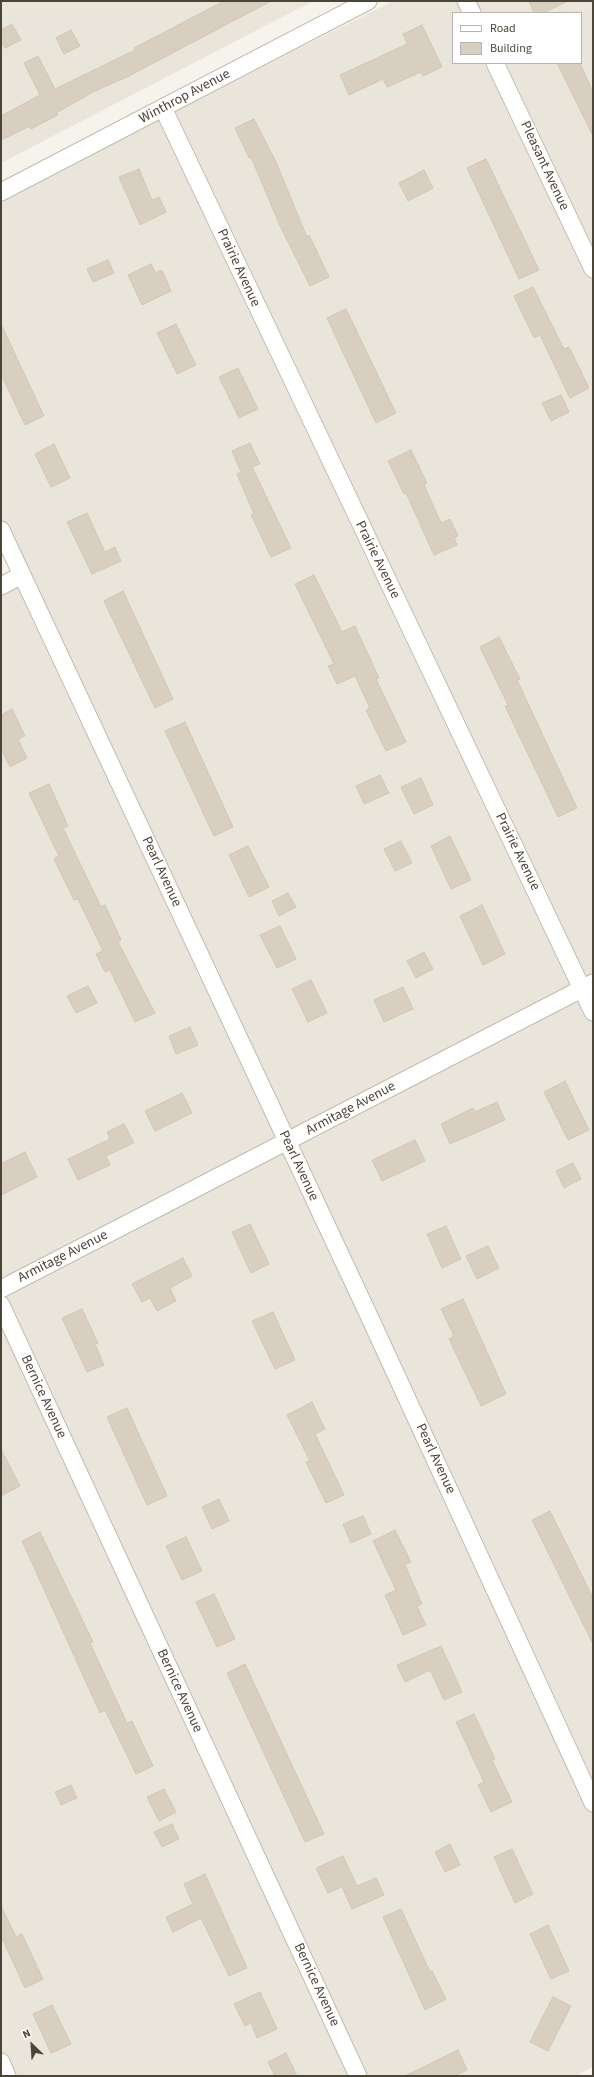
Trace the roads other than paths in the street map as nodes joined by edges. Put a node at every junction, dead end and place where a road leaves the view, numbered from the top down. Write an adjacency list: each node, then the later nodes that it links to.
1 (368, 1): 5 (street, Winthrop Avenue)
2 (466, 1): 3 (street)
3 (472, 12)
4 (495, 64): 7 (street, Pleasant Avenue)
5 (163, 108): 6 (street, Winthrop Avenue); 11 (street, Prairie Avenue)
6 (1, 192)
7 (593, 269)
8 (1, 530): 9 (street, Pearl Avenue)
9 (22, 575): 10 (street); 13 (street, Pearl Avenue)
10 (1, 586)
11 (588, 985): 12 (street, Prairie Avenue); 13 (street, Armitage Avenue)
12 (593, 1012)
13 (287, 1142): 14 (street, Armitage Avenue); 16 (street, Pearl Avenue)
14 (1, 1289)
15 (1, 1305): 19 (street, Bernice Avenue)
16 (593, 1803)
17 (1, 2062): 18 (street)
18 (7, 2076)
19 (358, 2076)

